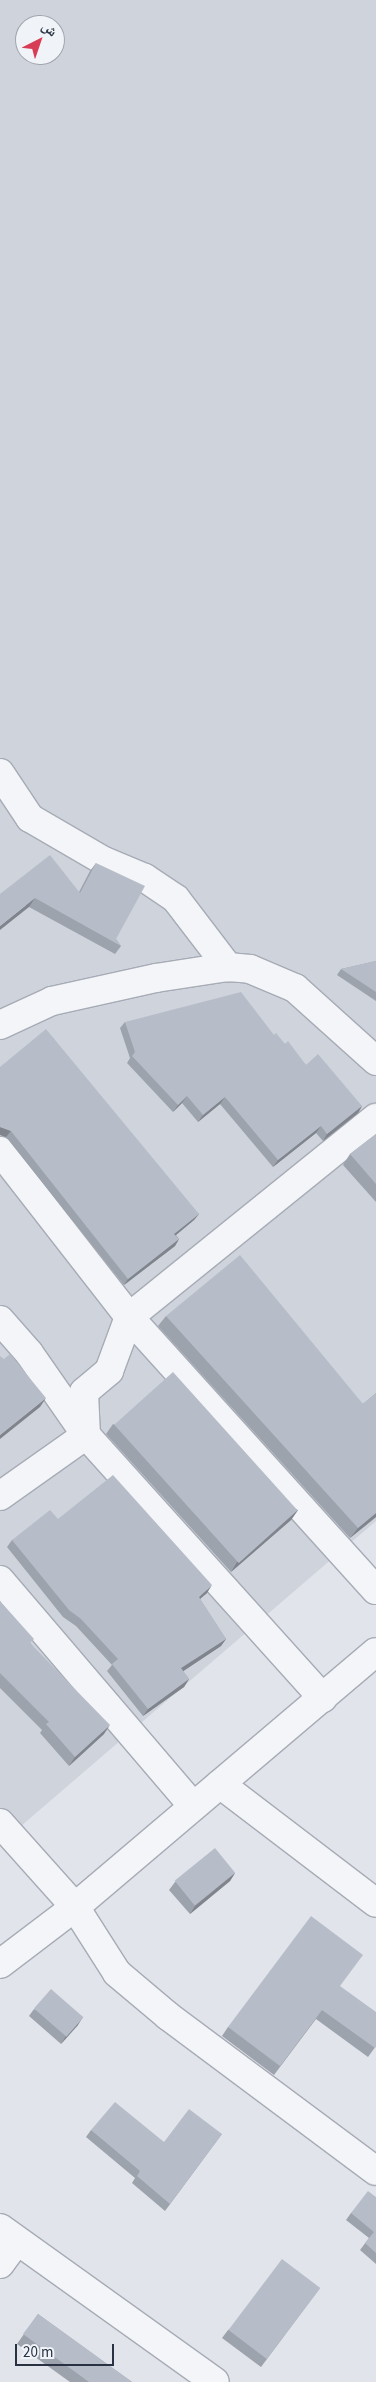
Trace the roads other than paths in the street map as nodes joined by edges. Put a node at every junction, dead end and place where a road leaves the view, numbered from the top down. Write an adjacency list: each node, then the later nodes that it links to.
1 (0, 773): 2 (street)
2 (228, 967): 3 (street); 4 (street)
3 (0, 1025)
4 (376, 1061)
5 (376, 1118): 7 (street)
6 (0, 1151): 7 (street)
7 (129, 1317): 9 (street); 12 (street)
8 (0, 1320): 9 (street)
9 (86, 1435): 10 (street); 14 (street)
10 (0, 1496)
11 (0, 1580): 16 (street)
12 (376, 1590)
13 (376, 1652): 14 (street)
14 (323, 1698): 15 (street)
15 (220, 1784): 16 (street); 18 (street)
16 (193, 1806): 19 (street)
17 (0, 1822): 19 (street)
18 (376, 1903)
19 (75, 1907): 20 (street); 21 (street)
20 (0, 1964)
21 (376, 2171)
22 (8, 2235): 23 (street); 24 (street)
23 (0, 2264)
24 (215, 2382)

